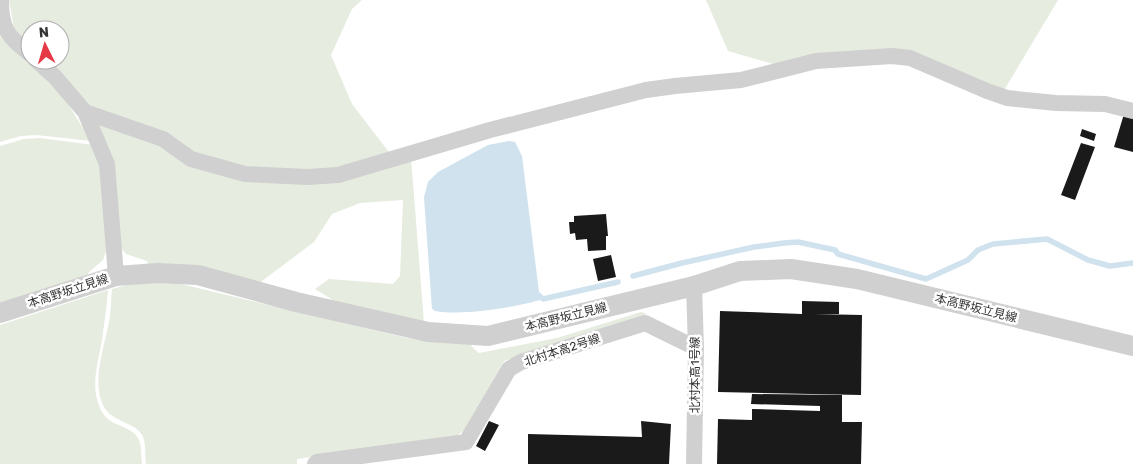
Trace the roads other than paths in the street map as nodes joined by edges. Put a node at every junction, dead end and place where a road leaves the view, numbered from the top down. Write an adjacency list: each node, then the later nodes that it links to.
1 (1, 0): 2 (street)
2 (20, 46)
3 (47, 70): 5 (street)
4 (1133, 111): 5 (street)
5 (85, 112): 6 (street)
6 (116, 276): 7 (street, 本高野坂立見線); 8 (street, 本高野坂立見線)
7 (694, 286): 9 (street, 本高野坂立見線); 10 (street, 北村本高1号線)
8 (0, 313)
9 (1133, 346)
10 (696, 348): 11 (street, 北村本高2号線); 12 (street, 北村本高1号線)
11 (315, 464)
12 (694, 464)

